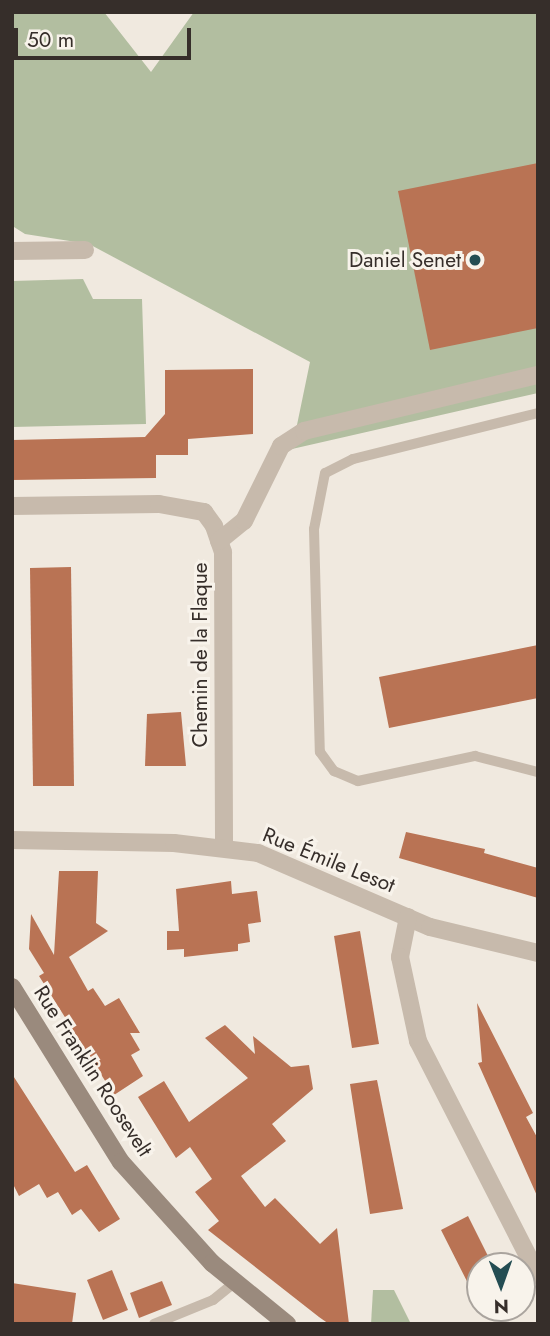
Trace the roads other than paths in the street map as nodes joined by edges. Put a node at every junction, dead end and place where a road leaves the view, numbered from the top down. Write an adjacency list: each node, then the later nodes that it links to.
1 (85, 250): 2 (street)
2 (12, 251)
3 (538, 375): 6 (street)
4 (538, 413): 7 (lane)
5 (12, 506): 6 (street, Chemin de la Flaque)
6 (219, 541): 9 (street, Chemin de la Flaque)
7 (538, 772)
8 (12, 840): 9 (street, Rue Émile Lesot)
9 (225, 848): 10 (street, Rue Émile Lesot)
10 (408, 917): 11 (street, Rue Émile Lesot); 13 (street)
11 (538, 953)
12 (13, 988): 14 (main road, Rue Franklin Roosevelt)
13 (526, 1252)
14 (234, 1283): 15 (lane); 16 (main road, Rue Franklin Roosevelt)
15 (154, 1324)
16 (287, 1324)

